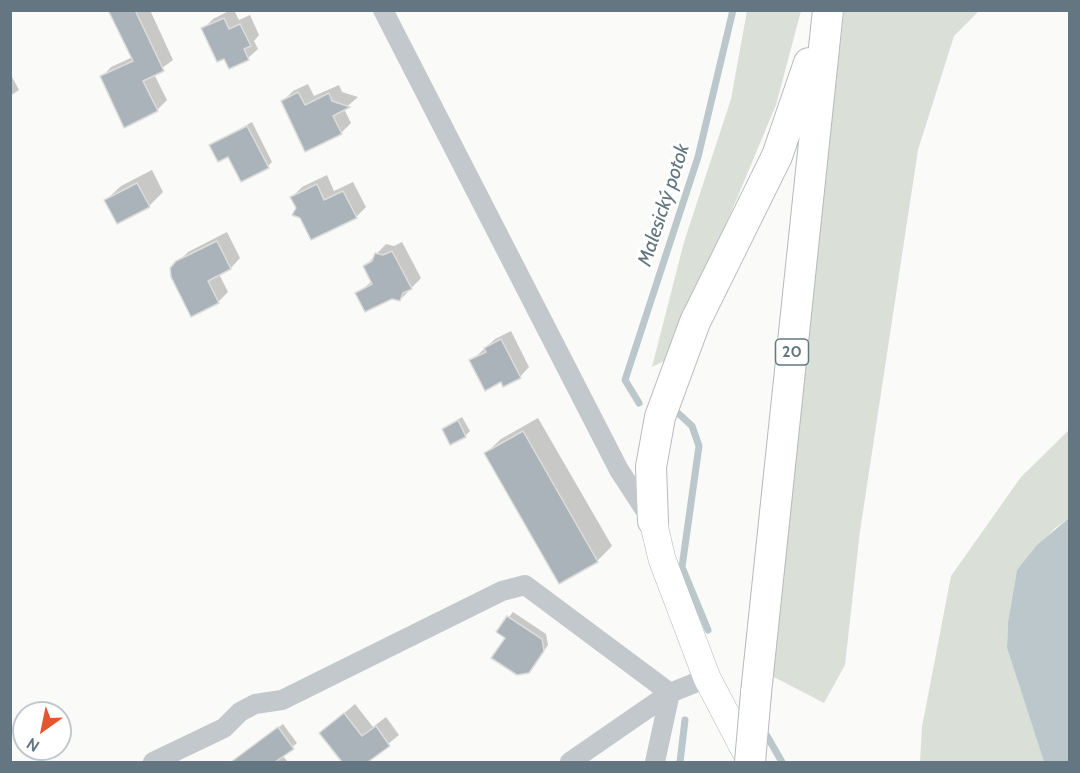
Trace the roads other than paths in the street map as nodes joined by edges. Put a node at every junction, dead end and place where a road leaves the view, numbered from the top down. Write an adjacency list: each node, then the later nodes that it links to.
1 (383, 10): 4 (street)
2 (823, 10): 4 (main road)
3 (828, 10): 10 (main road, 20, bridge)
4 (653, 521): 5 (street)
5 (708, 678): 6 (street); 10 (street)
6 (670, 693): 7 (street); 8 (street); 9 (street)
7 (153, 762)
8 (570, 762)
9 (655, 762)
10 (750, 762)

